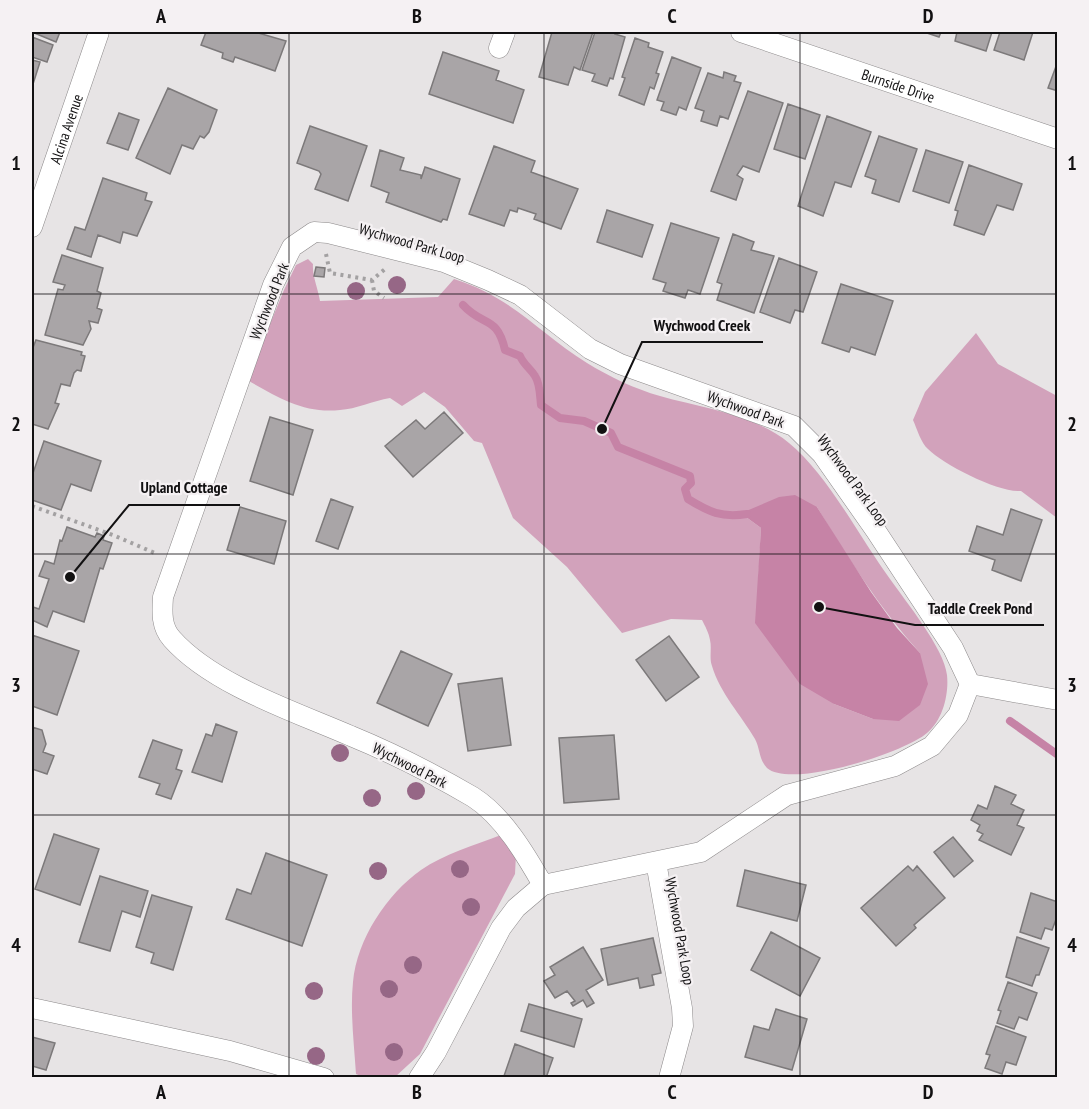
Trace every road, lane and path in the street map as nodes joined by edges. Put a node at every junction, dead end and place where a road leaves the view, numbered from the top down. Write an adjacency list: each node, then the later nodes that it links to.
1 (99, 32): 4 (street, Alcina Avenue)
2 (741, 32): 3 (street, Burnside Drive)
3 (1058, 139)
4 (32, 227)
5 (328, 233): 6 (street, Wychwood Park); 7 (path); 10 (street, Wychwood Park)
6 (392, 248): 7 (path); 11 (street, Wychwood Park)
7 (372, 280): 8 (path)
8 (384, 298)
9 (32, 506): 10 (path)
10 (174, 562): 14 (street, Wychwood Park)
11 (970, 684): 12 (street); 13 (street)
12 (1058, 700)
13 (656, 862): 14 (street); 18 (street)
14 (543, 885): 17 (street)
15 (32, 1008): 16 (street)
16 (324, 1077)
17 (419, 1077)
18 (669, 1077)

